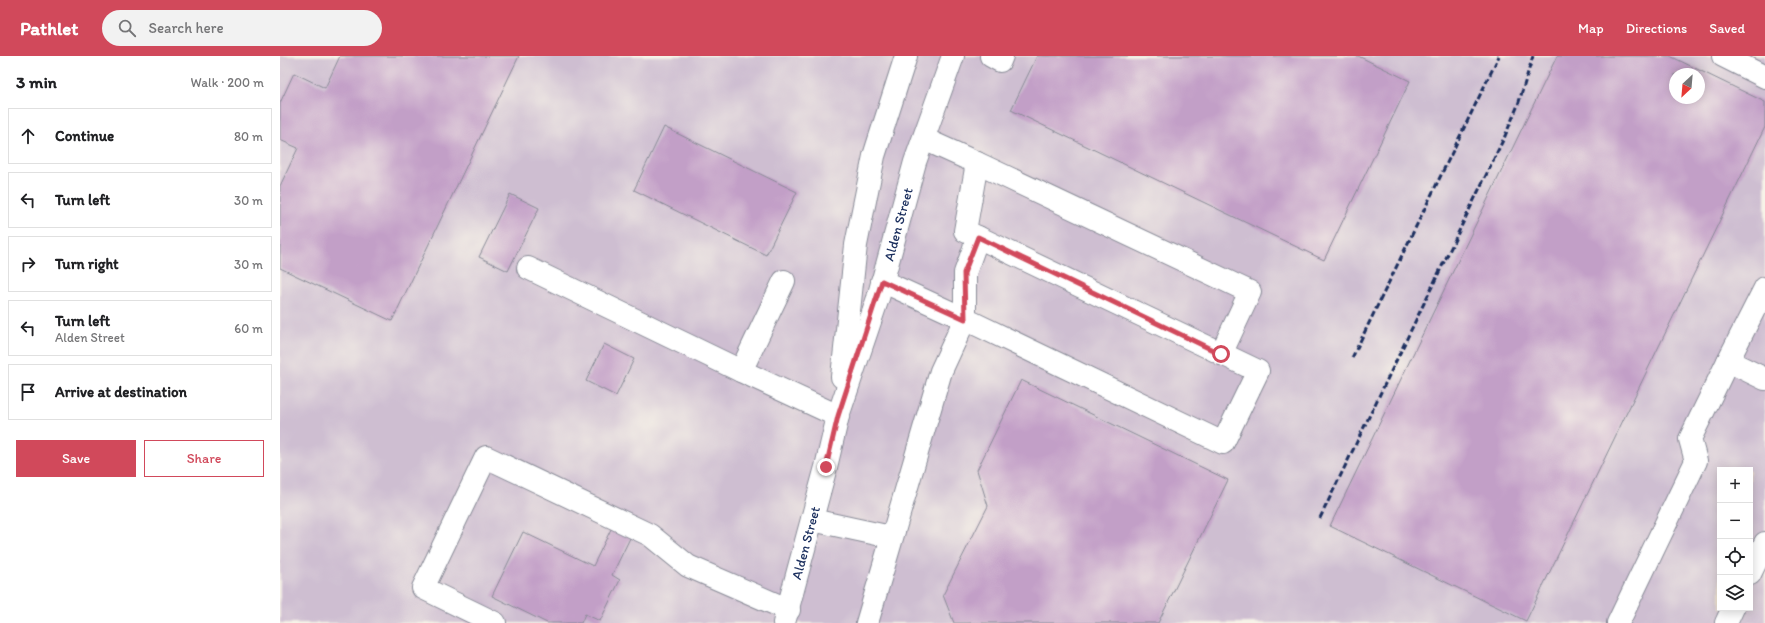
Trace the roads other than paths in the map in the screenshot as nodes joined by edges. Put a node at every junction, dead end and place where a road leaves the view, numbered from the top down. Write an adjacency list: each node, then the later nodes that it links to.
1 (906, 56): 19 (street, Alden Street)
2 (953, 56): 7 (street, Alden Street)
3 (991, 56): 4 (street)
4 (1002, 56)
5 (1723, 56): 6 (street)
6 (1765, 77)
7 (924, 139): 8 (street); 12 (street, Alden Street)
8 (977, 163): 9 (street); 15 (street)
9 (978, 237): 14 (street); 15 (street)
10 (528, 268): 17 (street)
11 (784, 281): 17 (street)
12 (882, 281): 14 (street); 19 (street, Alden Street)
13 (1765, 288): 16 (street)
14 (965, 319): 15 (street); 21 (street)
15 (1221, 354)
16 (1728, 361): 18 (street); 28 (street)
17 (741, 371): 19 (street)
18 (1765, 379)
19 (838, 416): 20 (street, Alden Street)
20 (812, 520): 21 (street); 25 (street, Alden Street)
21 (891, 537): 27 (street)
22 (1765, 543): 23 (street)
23 (1753, 568)
24 (1732, 611): 29 (street)
25 (786, 617): 26 (street)
26 (495, 623)
27 (867, 623)
28 (1618, 623)
29 (1726, 623)

